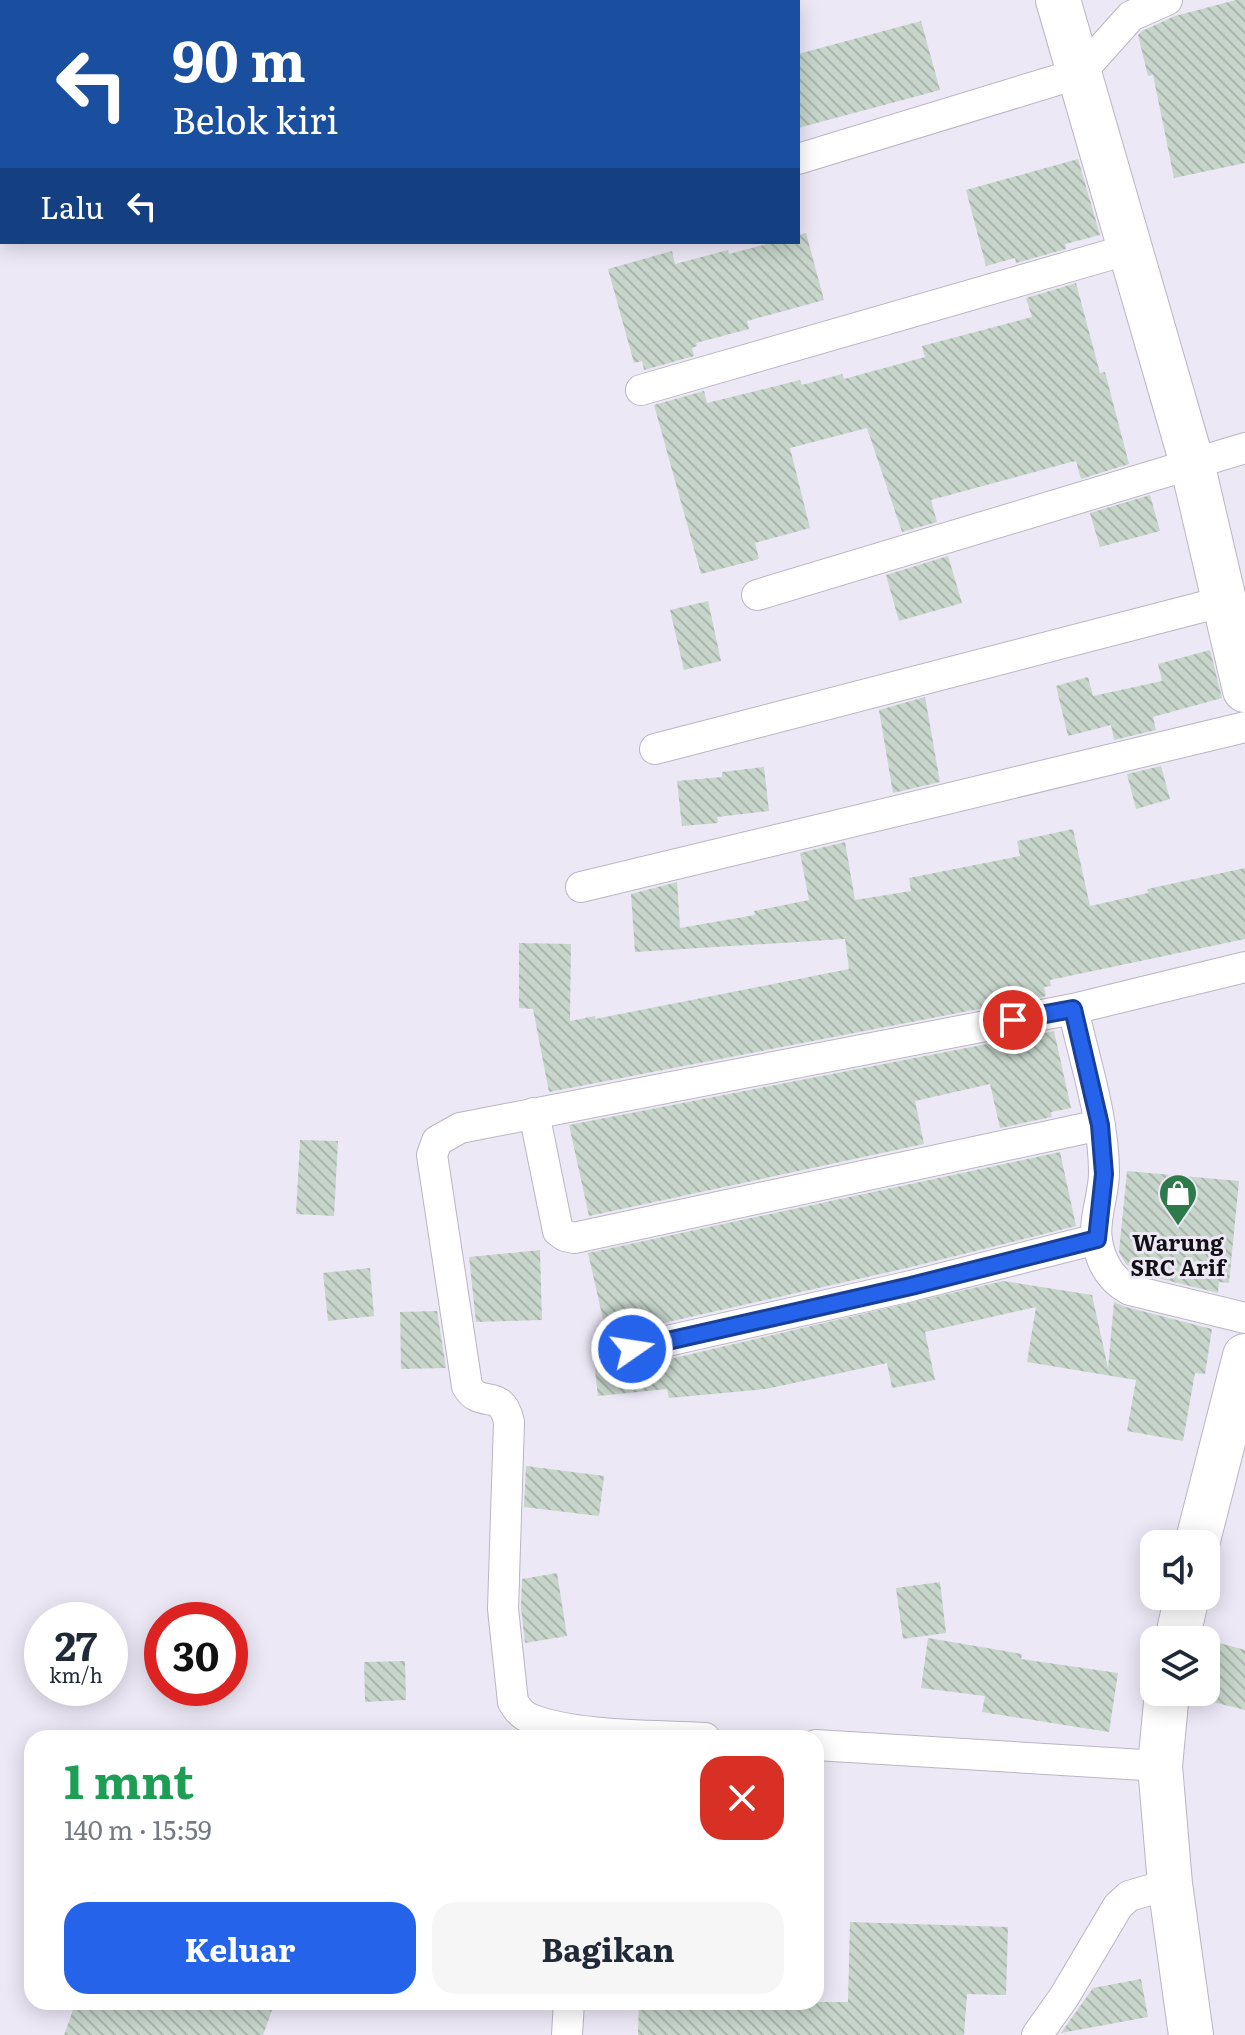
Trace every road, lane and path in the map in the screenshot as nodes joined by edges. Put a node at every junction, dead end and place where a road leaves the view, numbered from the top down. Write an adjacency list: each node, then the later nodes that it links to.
1 (1058, 0): 3 (street)
2 (1167, 0): 3 (street)
3 (1080, 73): 4 (street); 5 (street)
4 (800, 158)
5 (1130, 249): 6 (street); 8 (street)
6 (641, 390)
7 (1245, 448): 8 (street)
8 (1192, 463): 9 (street); 10 (street)
9 (757, 595)
10 (1225, 601): 11 (street); 13 (street)
11 (1245, 690)
12 (1245, 727): 14 (street)
13 (655, 749)
14 (581, 887)
15 (1245, 967): 16 (street)
16 (1073, 1009): 17 (street); 18 (street)
17 (534, 1113): 18 (street); 25 (street)
18 (1100, 1125): 19 (street)
19 (1097, 1239): 20 (street); 21 (street)
20 (1245, 1318)
21 (632, 1349)
22 (1245, 1356): 23 (street)
23 (1201, 1530)
24 (1166, 1706): 27 (street)
25 (570, 1730)
26 (824, 1745): 27 (street)
27 (1160, 1766): 28 (street)
28 (1170, 1884): 31 (street); 32 (street)
29 (569, 2010): 30 (street)
30 (567, 2035)
31 (1037, 2035)
32 (1191, 2035)

